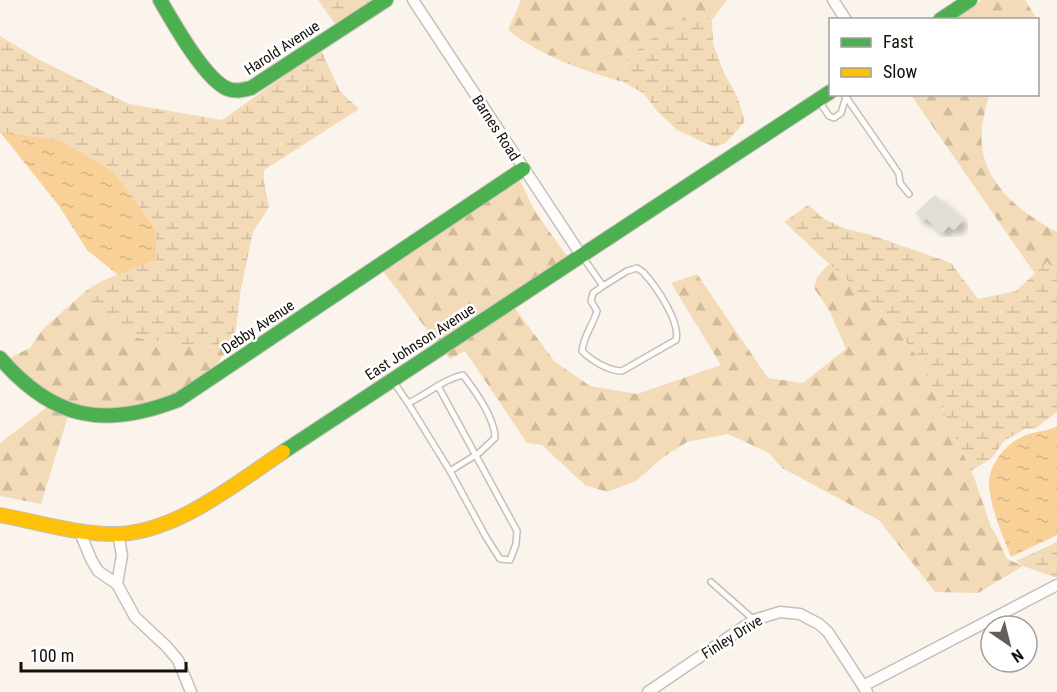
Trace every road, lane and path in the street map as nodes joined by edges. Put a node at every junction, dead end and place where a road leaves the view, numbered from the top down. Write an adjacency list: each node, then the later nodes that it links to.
1 (160, 0): 2 (main road, Harold Avenue)
2 (386, 0)
3 (413, 0): 11 (street, Barnes Road)
4 (833, 0): 6 (street)
5 (970, 0): 7 (main road)
6 (845, 18)
7 (943, 18)
8 (829, 93): 10 (main road, East Johnson Avenue)
9 (845, 96): 10 (lane); 12 (lane)
10 (818, 100): 13 (main road, East Johnson Avenue)
11 (523, 169): 13 (street, Barnes Road); 15 (main road, Debby Avenue)
12 (909, 194)
13 (581, 255): 14 (lane); 16 (main road, East Johnson Avenue)
14 (603, 286): 14 (lane)
15 (0, 358)
16 (392, 380): 18 (lane); 23 (main road, East Johnson Avenue)
17 (438, 386): 18 (lane); 19 (lane); 19 (lane)
18 (408, 403): 20 (lane)
19 (475, 454): 20 (lane); 20 (lane)
20 (450, 471)
21 (0, 515): 22 (main road, East Johnson Avenue)
22 (79, 530): 23 (main road, East Johnson Avenue); 25 (street)
23 (118, 534): 25 (street)
24 (711, 582): 27 (lane)
25 (117, 584): 29 (street)
26 (1057, 585): 28 (street, Finley Drive)
27 (754, 620): 28 (street, Finley Drive); 30 (street, Finley Drive)
28 (865, 689)
29 (191, 692)
30 (648, 692)

